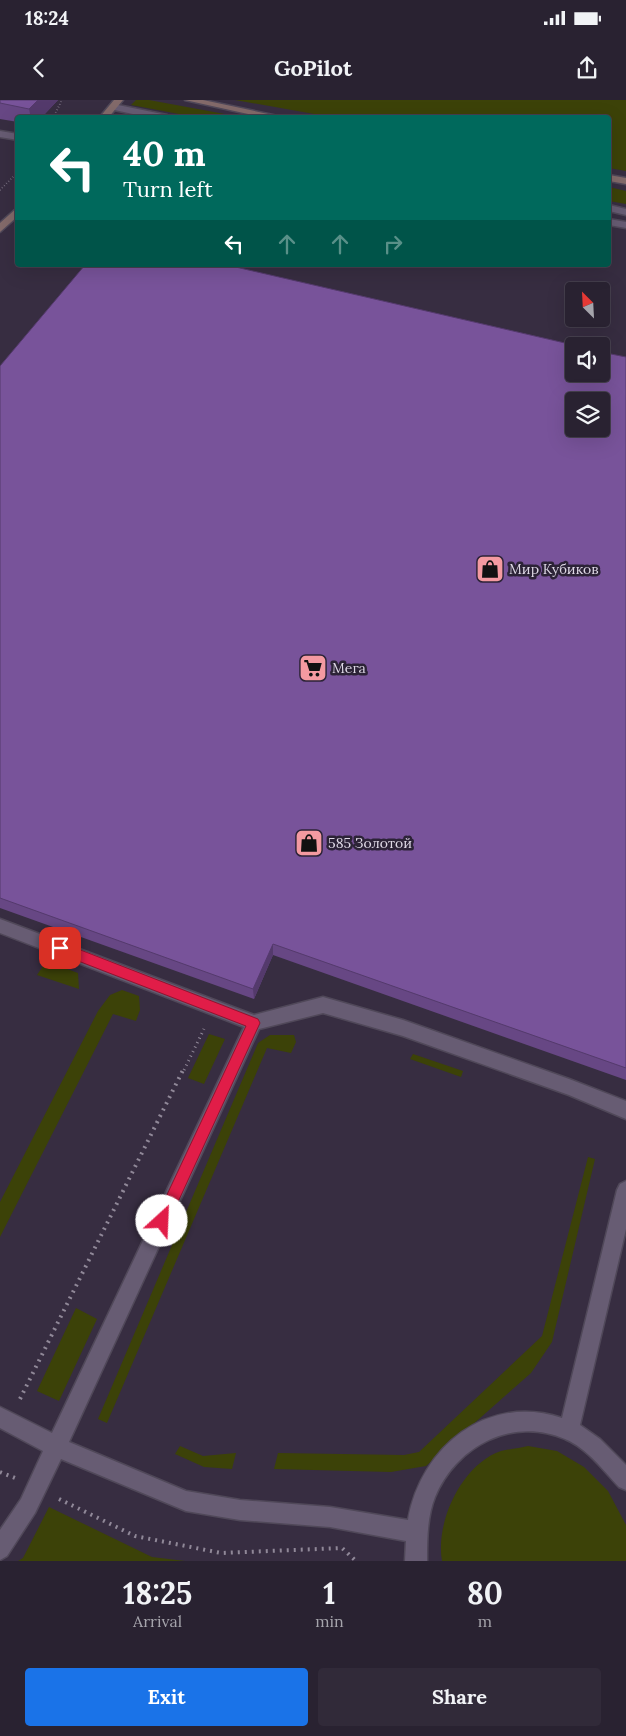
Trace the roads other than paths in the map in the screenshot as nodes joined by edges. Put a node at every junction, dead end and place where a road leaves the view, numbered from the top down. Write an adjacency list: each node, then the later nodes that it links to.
1 (189, 100): 5 (street)
2 (116, 103): 3 (street); 4 (street)
3 (106, 115)
4 (157, 115)
5 (267, 115)
6 (0, 134): 7 (street)
7 (15, 137)
8 (611, 178): 9 (street)
9 (626, 181)
10 (611, 208): 11 (street)
11 (626, 212)
12 (15, 213): 15 (street)
13 (611, 222): 14 (street)
14 (626, 225)
15 (0, 229)
16 (0, 926): 17 (street)
17 (254, 1023): 18 (street); 22 (street)
18 (626, 1110)
19 (626, 1190): 21 (street)
20 (4, 1419): 22 (street)
21 (569, 1430): 23 (street); 24 (street)
22 (57, 1447): 24 (street); 25 (street)
23 (626, 1480)
24 (416, 1532): 26 (street)
25 (0, 1549)
26 (416, 1561)

